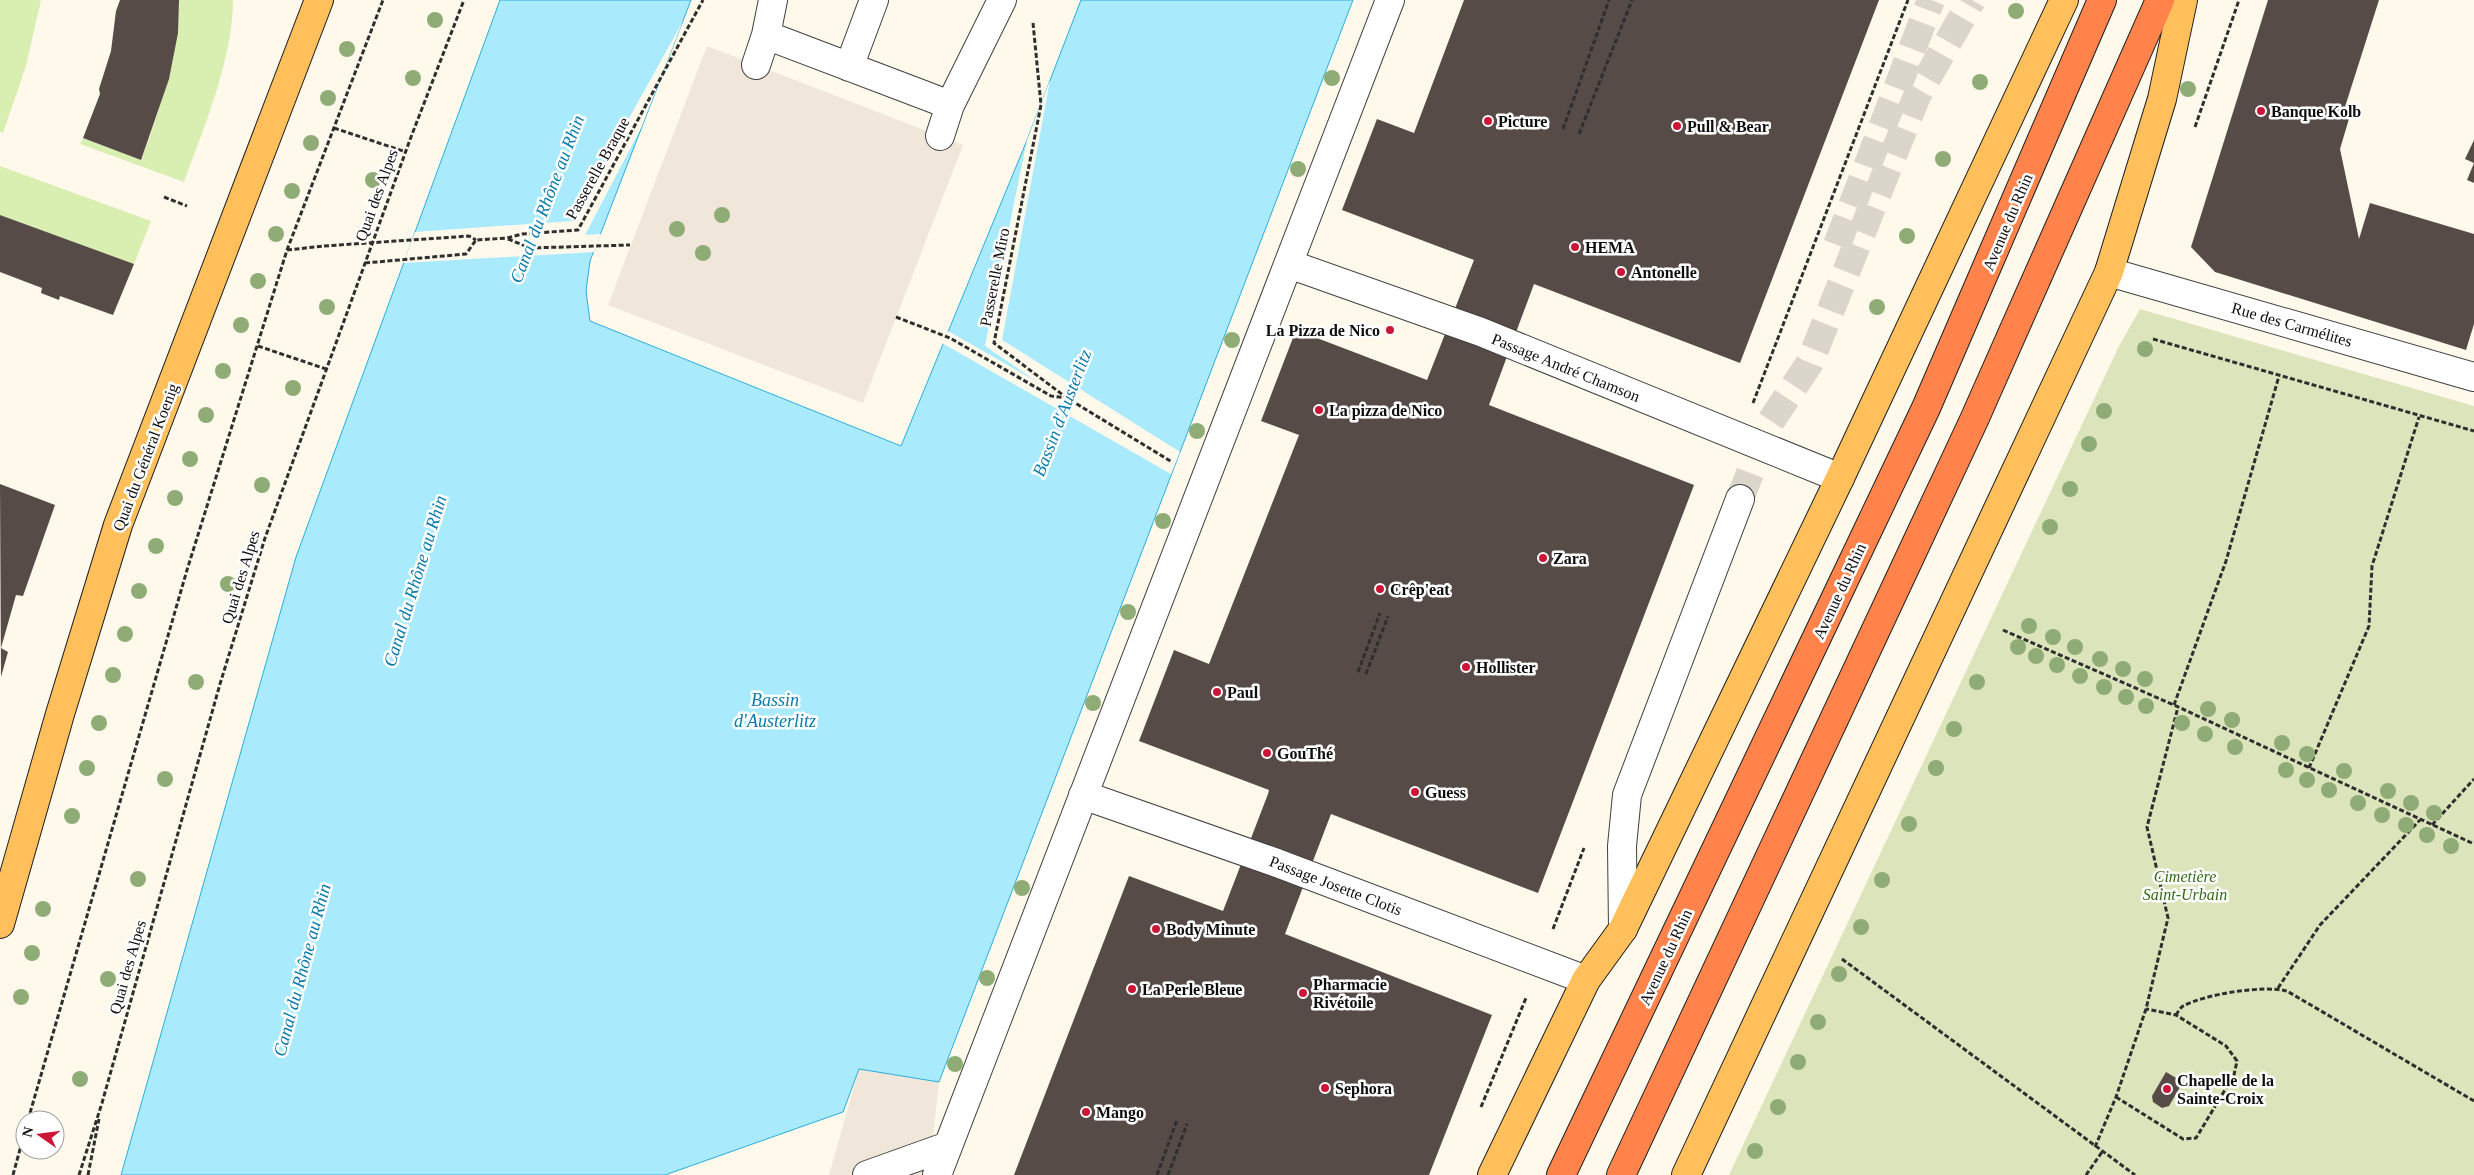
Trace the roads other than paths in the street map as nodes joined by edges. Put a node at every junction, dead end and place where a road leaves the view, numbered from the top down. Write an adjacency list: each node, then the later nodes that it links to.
1 (319, 0): 21 (main road, Quai du Général Koenig)
2 (773, 0): 10 (street)
3 (874, 0): 12 (street)
4 (1002, 0): 13 (street)
5 (1390, 0): 15 (street)
6 (2064, 0): 18 (main road)
7 (2102, 0): 28 (highway, Avenue du Rhin)
8 (2160, 0): 29 (highway)
9 (2183, 0): 16 (main road)
10 (766, 35): 11 (street); 12 (street)
11 (756, 65)
12 (848, 67): 13 (street)
13 (950, 105): 14 (street)
14 (940, 136)
15 (1288, 264): 18 (street, Passage André Chamson); 20 (street)
16 (2109, 272): 17 (street, Rue des Carmélites); 30 (main road)
17 (2474, 377)
18 (1840, 478): 22 (main road)
19 (1740, 499): 22 (street)
20 (1083, 795): 23 (street, Passage Josette Clotis); 24 (street)
21 (0, 924)
22 (1623, 929): 23 (main road)
23 (1586, 980): 27 (main road)
24 (948, 1146): 25 (street); 26 (street)
25 (867, 1175)
26 (937, 1175)
27 (1492, 1175)
28 (1561, 1175)
29 (1621, 1175)
30 (1686, 1175)

